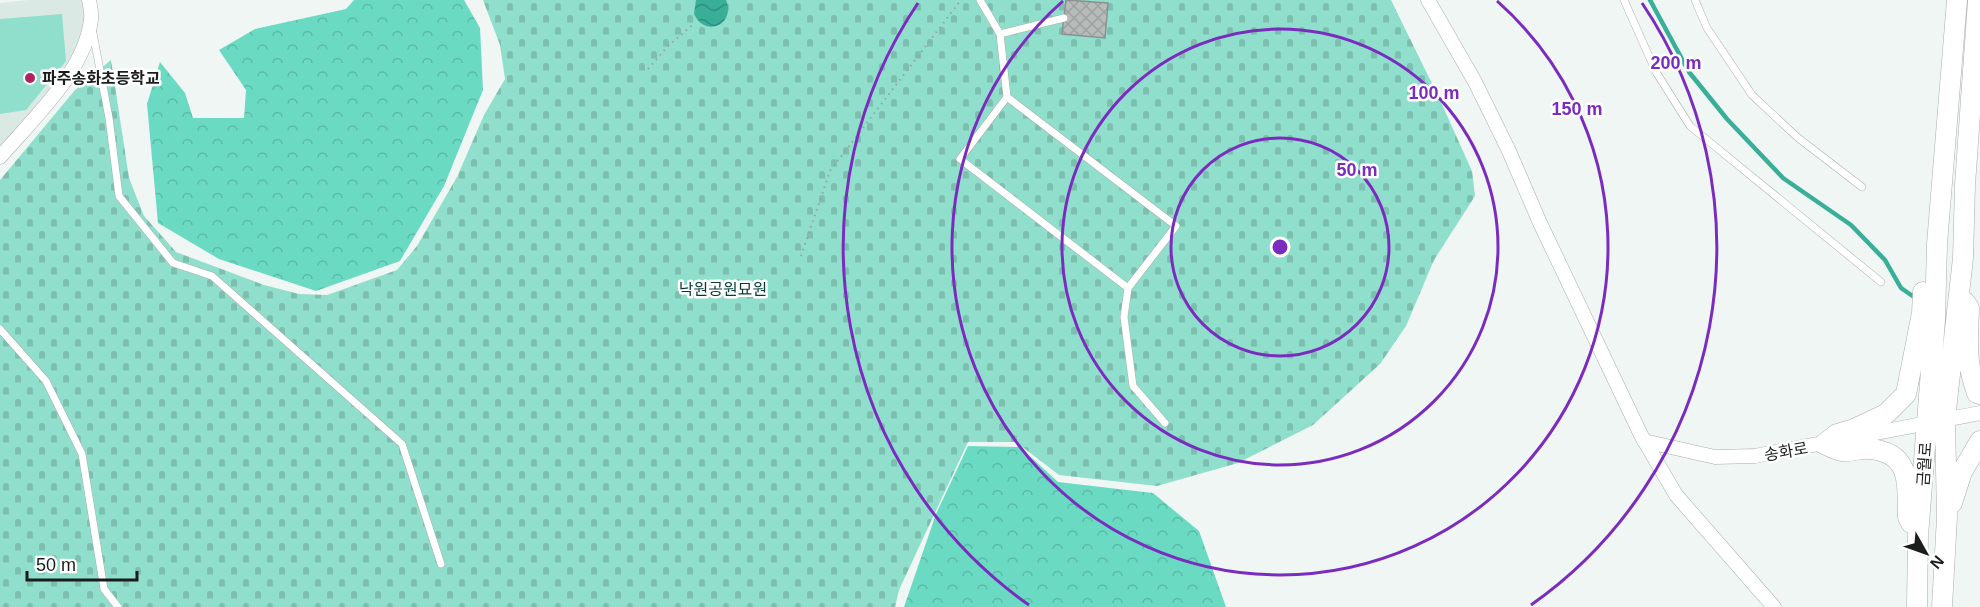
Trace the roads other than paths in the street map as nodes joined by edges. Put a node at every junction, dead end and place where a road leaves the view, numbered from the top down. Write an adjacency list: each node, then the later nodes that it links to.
1 (89, 0): 8 (street)
2 (980, 0): 10 (lane)
3 (1428, 0): 23 (street)
4 (1624, 0): 14 (lane)
5 (1695, 0): 13 (lane)
6 (1957, 0): 16 (main road)
7 (1978, 0): 18 (main road)
8 (91, 18): 12 (street); 28 (lane)
9 (1064, 18): 10 (lane)
10 (1000, 34): 11 (lane)
11 (1007, 97): 15 (lane); 15 (lane)
12 (0, 157)
13 (1862, 187)
14 (1881, 282)
15 (1128, 288): 22 (lane)
16 (1929, 317): 21 (main road, 금월로); 25 (main road)
17 (0, 329): 29 (lane)
18 (1961, 339): 19 (main road); 21 (main road, 금월로)
19 (1980, 394)
20 (1980, 413): 21 (street, 송화로)
21 (1936, 421): 25 (street, 송화로); 26 (main road, 금월로); 27 (main road, 금월로)
22 (1165, 423)
23 (1644, 441): 25 (street, 송화로); 30 (street)
24 (1980, 441): 26 (main road)
25 (1824, 444): 27 (main road)
26 (1947, 517): 32 (main road, 금월로)
27 (1918, 536): 31 (main road, 금월로)
28 (441, 564)
29 (118, 607)
30 (1774, 607)
31 (1917, 607)
32 (1942, 607)

